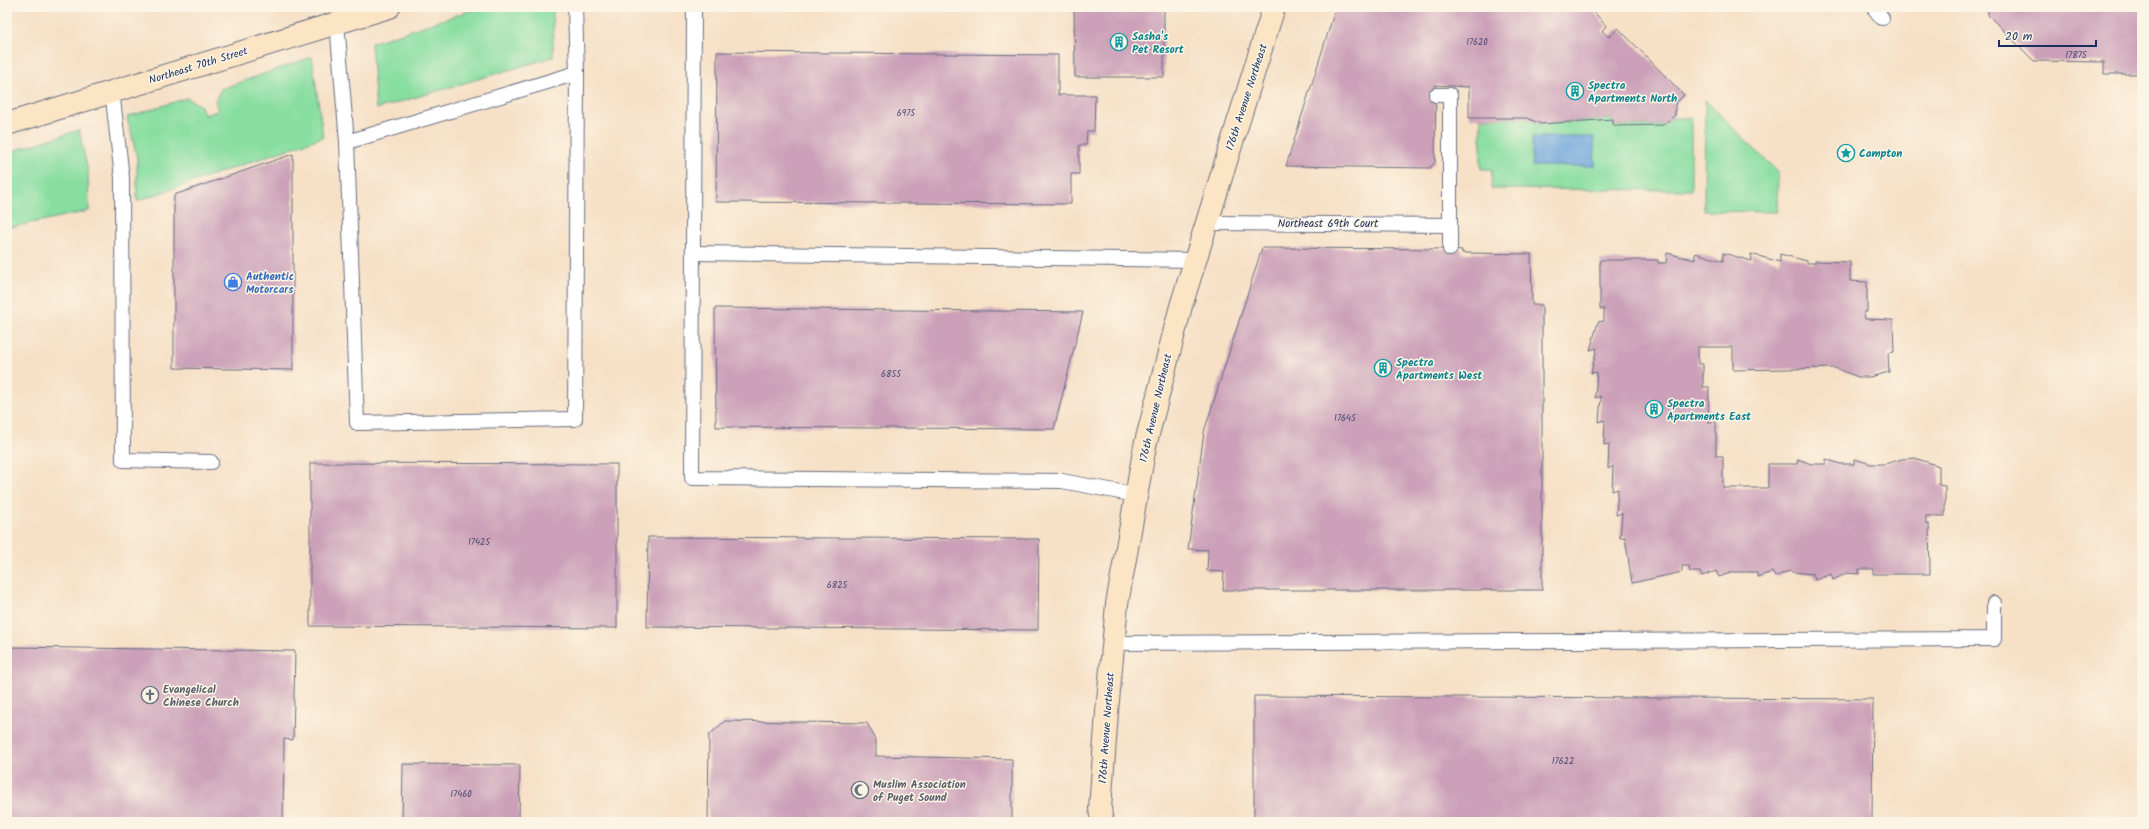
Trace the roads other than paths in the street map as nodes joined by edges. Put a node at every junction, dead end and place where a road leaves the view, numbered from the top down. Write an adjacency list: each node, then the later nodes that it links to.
1 (389, 7): 7 (street, Northeast 70th Street)
2 (575, 7): 8 (lane)
3 (694, 7): 16 (lane)
4 (1274, 7): 13 (street, 176th Avenue Northeast)
5 (1873, 7): 6 (lane)
6 (1882, 13)
7 (337, 23): 9 (street, Northeast 70th Street); 12 (lane)
8 (577, 73): 12 (lane); 12 (lane)
9 (112, 90): 11 (street, Northeast 70th Street); 18 (lane)
10 (1436, 95): 14 (lane)
11 (7, 124)
12 (347, 142)
13 (1206, 223): 14 (lane, Northeast 69th Court); 17 (street, 176th Avenue Northeast)
14 (1450, 224): 15 (lane)
15 (1450, 249)
16 (693, 253): 17 (lane); 19 (lane)
17 (1196, 260): 19 (street, 176th Avenue Northeast)
18 (211, 462)
19 (1136, 495): 21 (street, 176th Avenue Northeast)
20 (1994, 603): 21 (lane)
21 (1113, 643): 22 (street, 176th Avenue Northeast)
22 (1102, 822)

